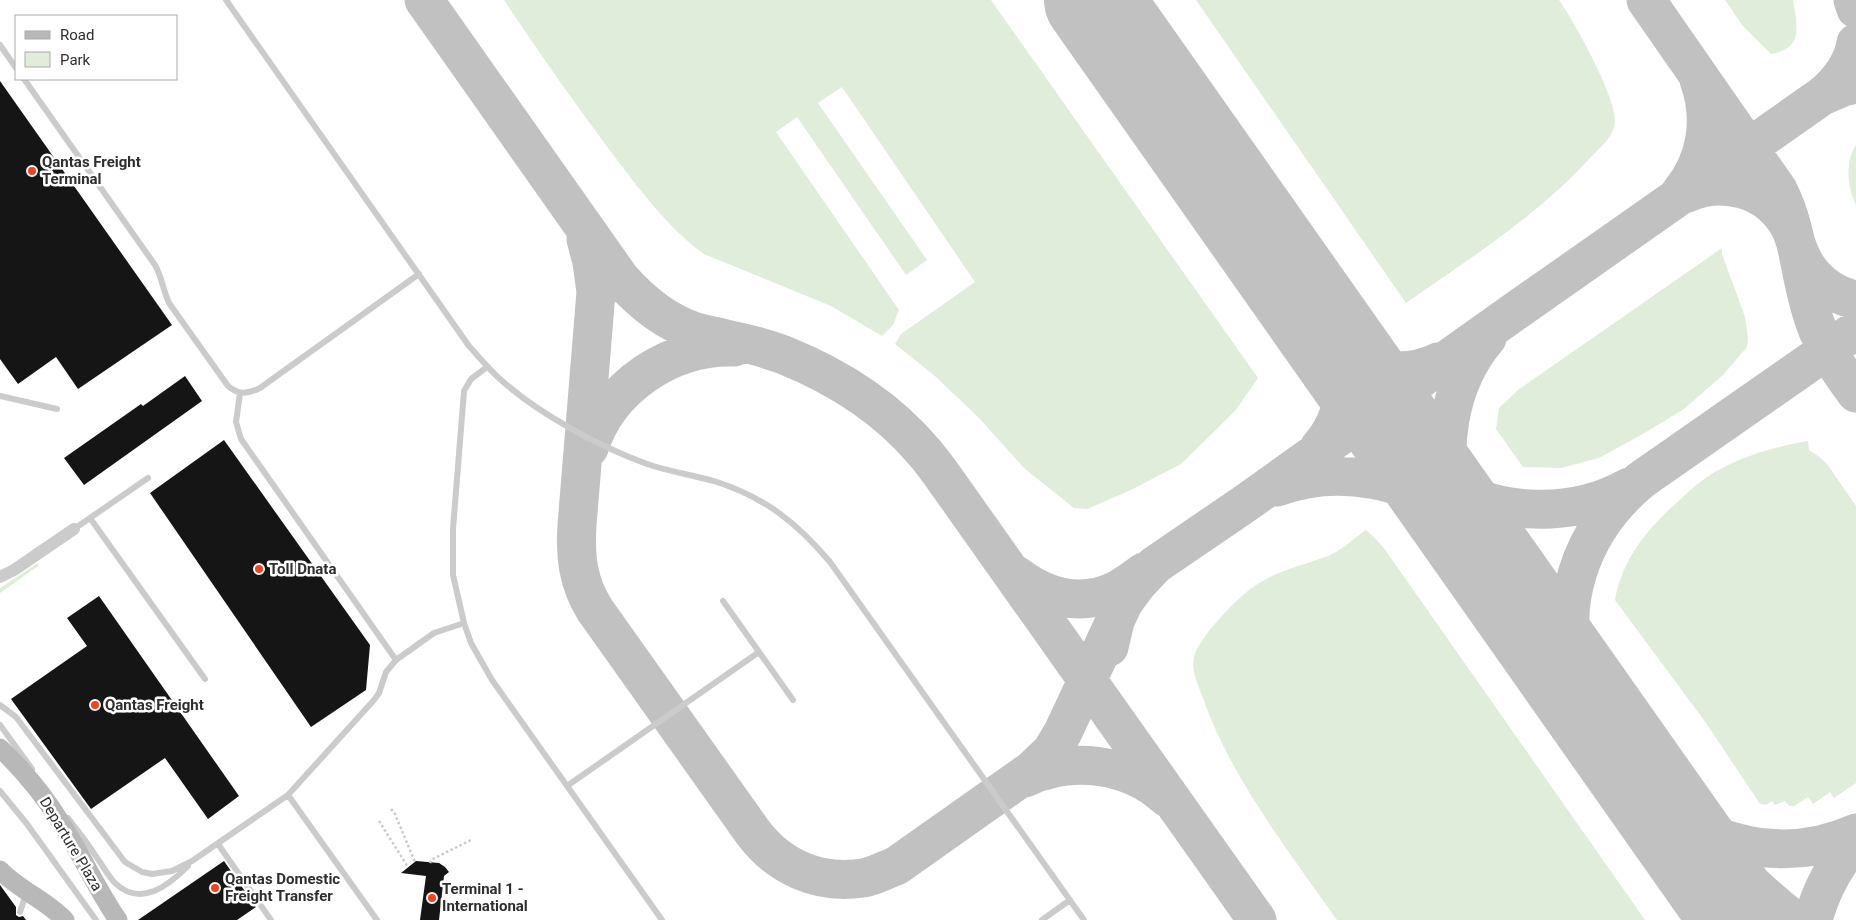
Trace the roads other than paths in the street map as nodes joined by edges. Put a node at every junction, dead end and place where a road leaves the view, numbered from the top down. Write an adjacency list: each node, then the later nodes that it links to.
1 (226, 0): 5 (lane)
2 (0, 45): 3 (lane)
3 (15, 67)
4 (25, 80): 7 (lane)
5 (419, 274): 6 (lane); 7 (lane)
6 (487, 367): 17 (lane); 34 (lane)
7 (240, 393): 19 (lane)
8 (0, 396): 9 (lane)
9 (57, 409)
10 (148, 478): 11 (lane)
11 (90, 518): 12 (lane); 20 (lane)
12 (74, 529): 13 (street)
13 (14, 570): 14 (street); 15 (street)
14 (0, 577)
15 (0, 584)
16 (723, 600): 18 (lane)
17 (464, 623): 19 (lane); 26 (lane)
18 (759, 652): 21 (lane); 26 (lane)
19 (396, 660): 28 (lane)
20 (205, 679)
21 (793, 700)
22 (0, 705): 31 (lane)
23 (0, 725): 25 (lane)
24 (0, 748): 38 (street, Departure Plaza)
25 (39, 778)
26 (567, 786): 41 (lane)
27 (0, 791): 37 (lane)
28 (288, 795): 30 (lane); 40 (lane)
29 (62, 809): 31 (lane)
30 (218, 844): 31 (lane); 39 (lane)
31 (192, 861)
32 (0, 870): 33 (street)
33 (18, 887): 35 (lane); 36 (street)
34 (1070, 900): 42 (lane); 43 (lane)
35 (20, 912)
36 (65, 920)
37 (96, 920)
38 (118, 920)
39 (271, 920)
40 (377, 920)
41 (662, 920)
42 (1042, 920)
43 (1084, 920)

